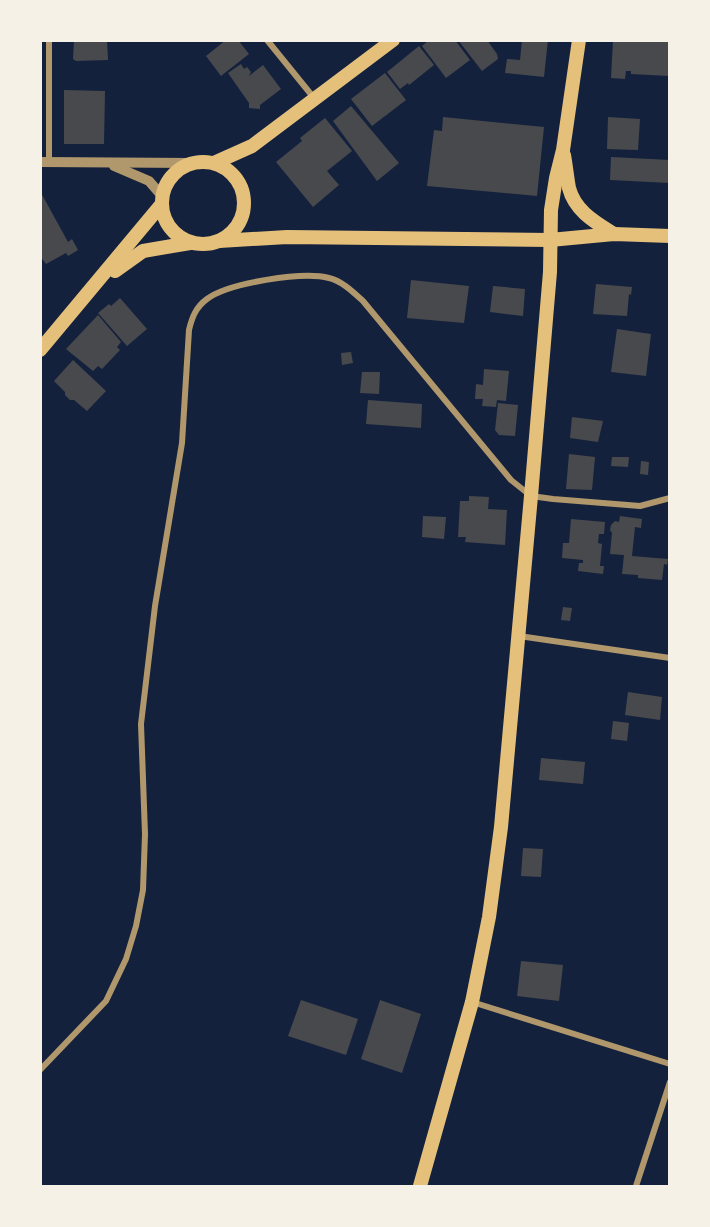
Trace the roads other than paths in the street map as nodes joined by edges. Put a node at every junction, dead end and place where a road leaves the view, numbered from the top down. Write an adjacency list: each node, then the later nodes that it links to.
1 (49, 40): 7 (street)
2 (267, 40): 5 (street)
3 (393, 40): 5 (main road)
4 (579, 40): 6 (main road)
5 (314, 98): 10 (main road)
6 (563, 150): 12 (main road); 14 (main road)
7 (45, 162): 8 (street)
8 (105, 163): 9 (street); 11 (street)
9 (192, 163): 10 (main road); 11 (main road)
10 (214, 163): 15 (main road)
11 (162, 201): 16 (main road); 17 (main road)
12 (614, 234): 13 (main road); 14 (main road)
13 (669, 236)
14 (550, 240): 15 (main road); 19 (main road)
15 (219, 241): 16 (main road)
16 (190, 243): 17 (main road)
17 (93, 289): 18 (main road)
18 (40, 350)
19 (531, 496): 20 (street); 21 (main road); 25 (street)
20 (669, 498)
21 (518, 636): 22 (street); 23 (main road)
22 (669, 658)
23 (472, 1002): 24 (street); 27 (main road)
24 (669, 1064)
25 (40, 1070)
26 (669, 1082): 28 (street)
27 (420, 1186)
28 (636, 1186)

